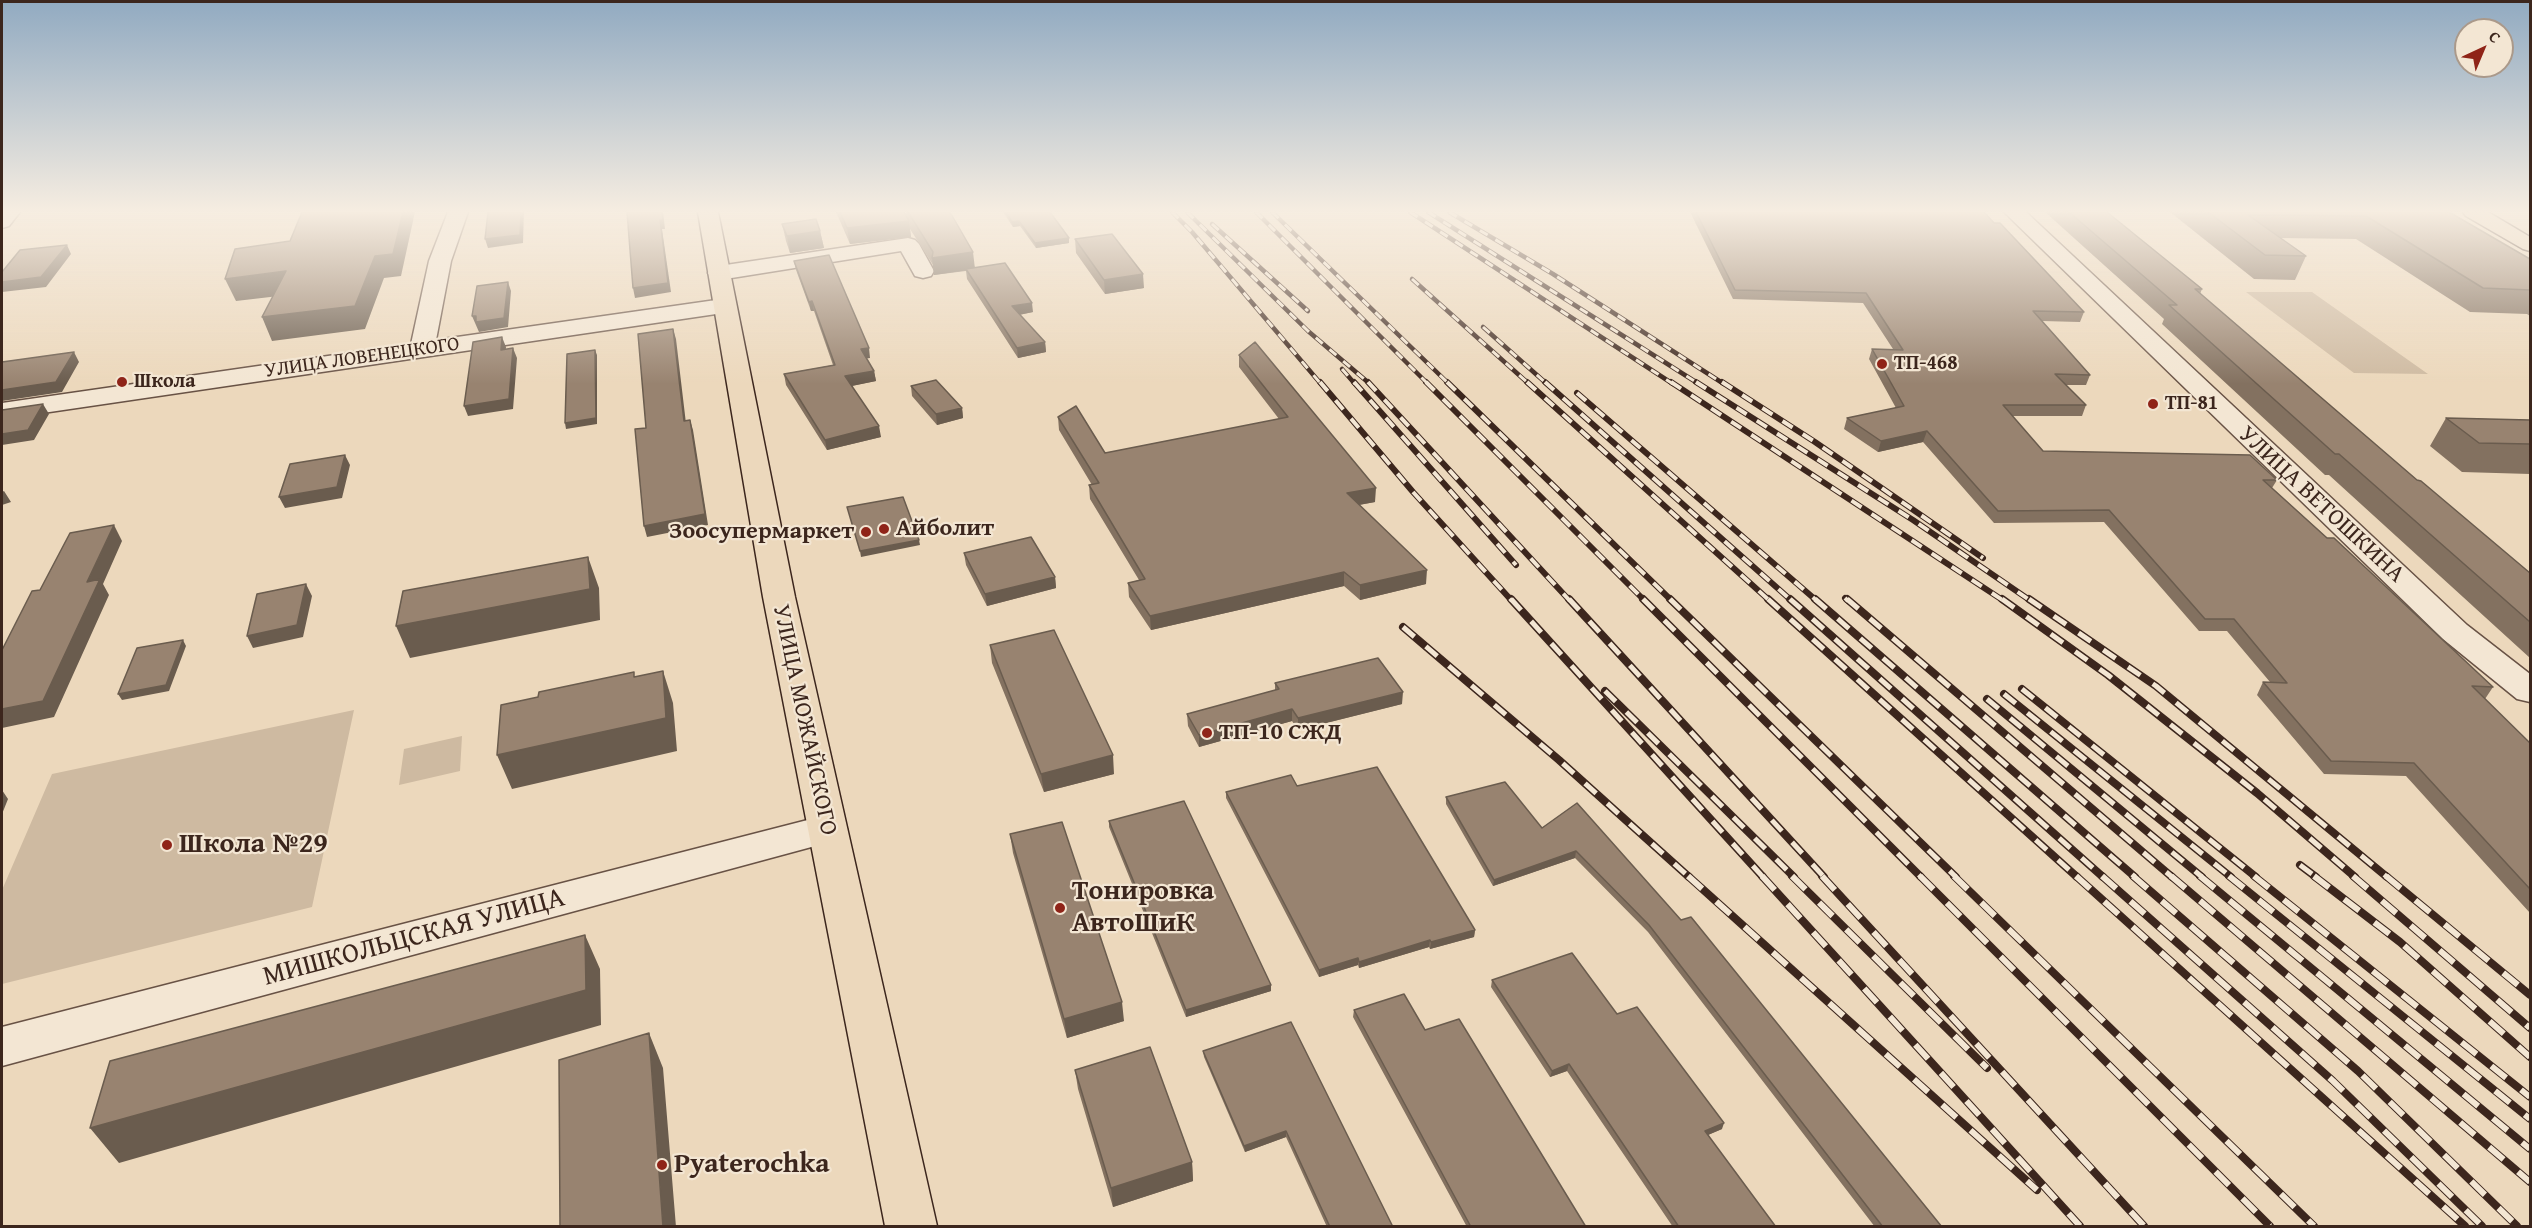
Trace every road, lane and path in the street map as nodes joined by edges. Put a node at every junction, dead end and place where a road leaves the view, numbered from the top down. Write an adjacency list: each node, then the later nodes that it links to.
1 (438, 269): 6 (street)
2 (718, 269): 5 (main road, УЛИЦА МОЖАЙСКОГО)
3 (805, 269): 5 (street, УЛИЦА ЛОВЕНЕЦКОГО)
4 (2074, 269): 8 (street, УЛИЦА ВЕТОШКИНА)
5 (721, 290): 6 (street, УЛИЦА ЛОВЕНЕЦКОГО); 9 (main road, УЛИЦА МОЖАЙСКОГО)
6 (422, 350): 7 (street, УЛИЦА ЛОВЕНЕЦКОГО)
7 (2, 411)
8 (2530, 691)
9 (827, 829): 10 (street, МИШКОЛЬЦСКАЯ УЛИЦА); 11 (main road, УЛИЦА МОЖАЙСКОГО)
10 (2, 1047)
11 (911, 1227)

